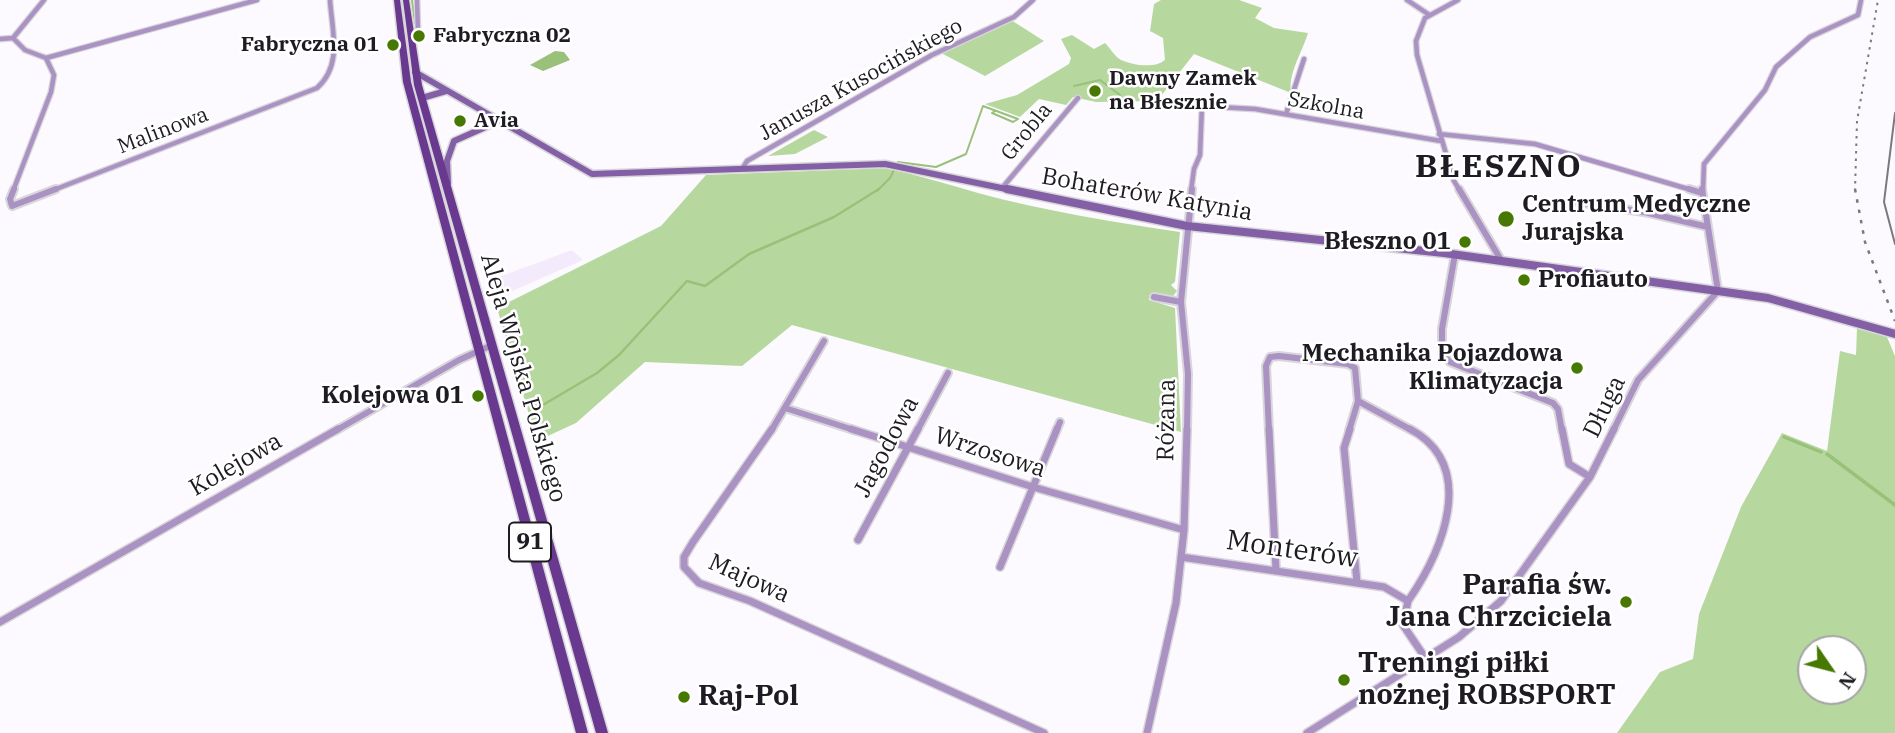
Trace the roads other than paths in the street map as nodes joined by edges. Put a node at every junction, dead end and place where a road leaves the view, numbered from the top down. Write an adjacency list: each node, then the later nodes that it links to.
1 (44, 0): 13 (street)
2 (257, 0): 15 (street)
3 (330, 0): 15 (street, Malinowa)
4 (397, 0): 41 (main road, Aleja Wojska Polskiego / 91)
5 (406, 0): 12 (main road, 91)
6 (417, 0): 12 (street)
7 (1033, 0): 26 (street, Janusza Kusocińskiego)
8 (1407, 0): 11 (street)
9 (1458, 0): 11 (street)
10 (1861, 0): 29 (street)
11 (1428, 14): 25 (street)
12 (414, 32): 17 (main road, Aleja Wojska Polskiego / 91)
13 (13, 38): 14 (street); 15 (street)
14 (0, 39)
15 (46, 58)
16 (1304, 59): 23 (street)
17 (415, 72): 18 (street, Bohaterów Katynia); 19 (main road, Aleja Wojska Polskiego / 91)
18 (446, 91): 19 (street); 24 (street, Bohaterów Katynia)
19 (422, 98): 28 (main road, Aleja Wojska Polskiego / 91)
20 (1078, 98): 27 (street, Grobla)
21 (1162, 104): 22 (street, Szkolna)
22 (1202, 105): 23 (street, Szkolna); 31 (street, Różana)
23 (1286, 114): 25 (street, Szkolna)
24 (497, 122): 26 (street, Bohaterów Katynia); 28 (street)
25 (1440, 138): 29 (street, Szkolna); 34 (street)
26 (742, 169): 27 (street, Bohaterów Katynia)
27 (1002, 188): 31 (street, Bohaterów Katynia)
28 (448, 189): 40 (main road, Aleja Wojska Polskiego / 91)
29 (1702, 193): 32 (street)
30 (1576, 202): 32 (street)
31 (1187, 226): 33 (street, Bohaterów Katynia); 37 (street, Różana)
32 (1708, 227): 35 (street)
33 (1455, 254): 34 (street, Bohaterów Katynia); 47 (street)
34 (1501, 260): 35 (street, Bohaterów Katynia)
35 (1718, 291): 38 (street, Bohaterów Katynia); 47 (street, Długa)
36 (1154, 297): 37 (street)
37 (1181, 302): 49 (street, Różana)
38 (1895, 334)
39 (824, 341): 44 (street, Majowa)
40 (493, 345): 41 (street, Kolejowa); 59 (main road, Aleja Wojska Polskiego / 91)
41 (479, 351): 56 (street, Kolejowa); 58 (main road, Aleja Wojska Polskiego / 91)
42 (948, 373): 46 (street, Jagodowa)
43 (1358, 401): 53 (street); 54 (street); 55 (street)
44 (785, 408): 46 (street, Wrzosowa); 60 (street, Majowa)
45 (1060, 422): 48 (street)
46 (909, 447): 48 (street, Wrzosowa); 50 (street, Jagodowa)
47 (1590, 477): 57 (street, Długa)
48 (1033, 487): 49 (street, Wrzosowa); 52 (street)
49 (1184, 530): 51 (street, Różana)
50 (859, 540)
51 (1181, 557): 53 (street, Monterów); 61 (street, Różana)
52 (1000, 567)
53 (1276, 570): 54 (street, Monterów)
54 (1357, 582): 55 (street, Monterów)
55 (1408, 601): 57 (street)
56 (0, 622)
57 (1426, 659): 62 (street, Długa)
58 (582, 733)
59 (601, 733)
60 (1044, 733)
61 (1147, 733)
62 (1307, 733)

